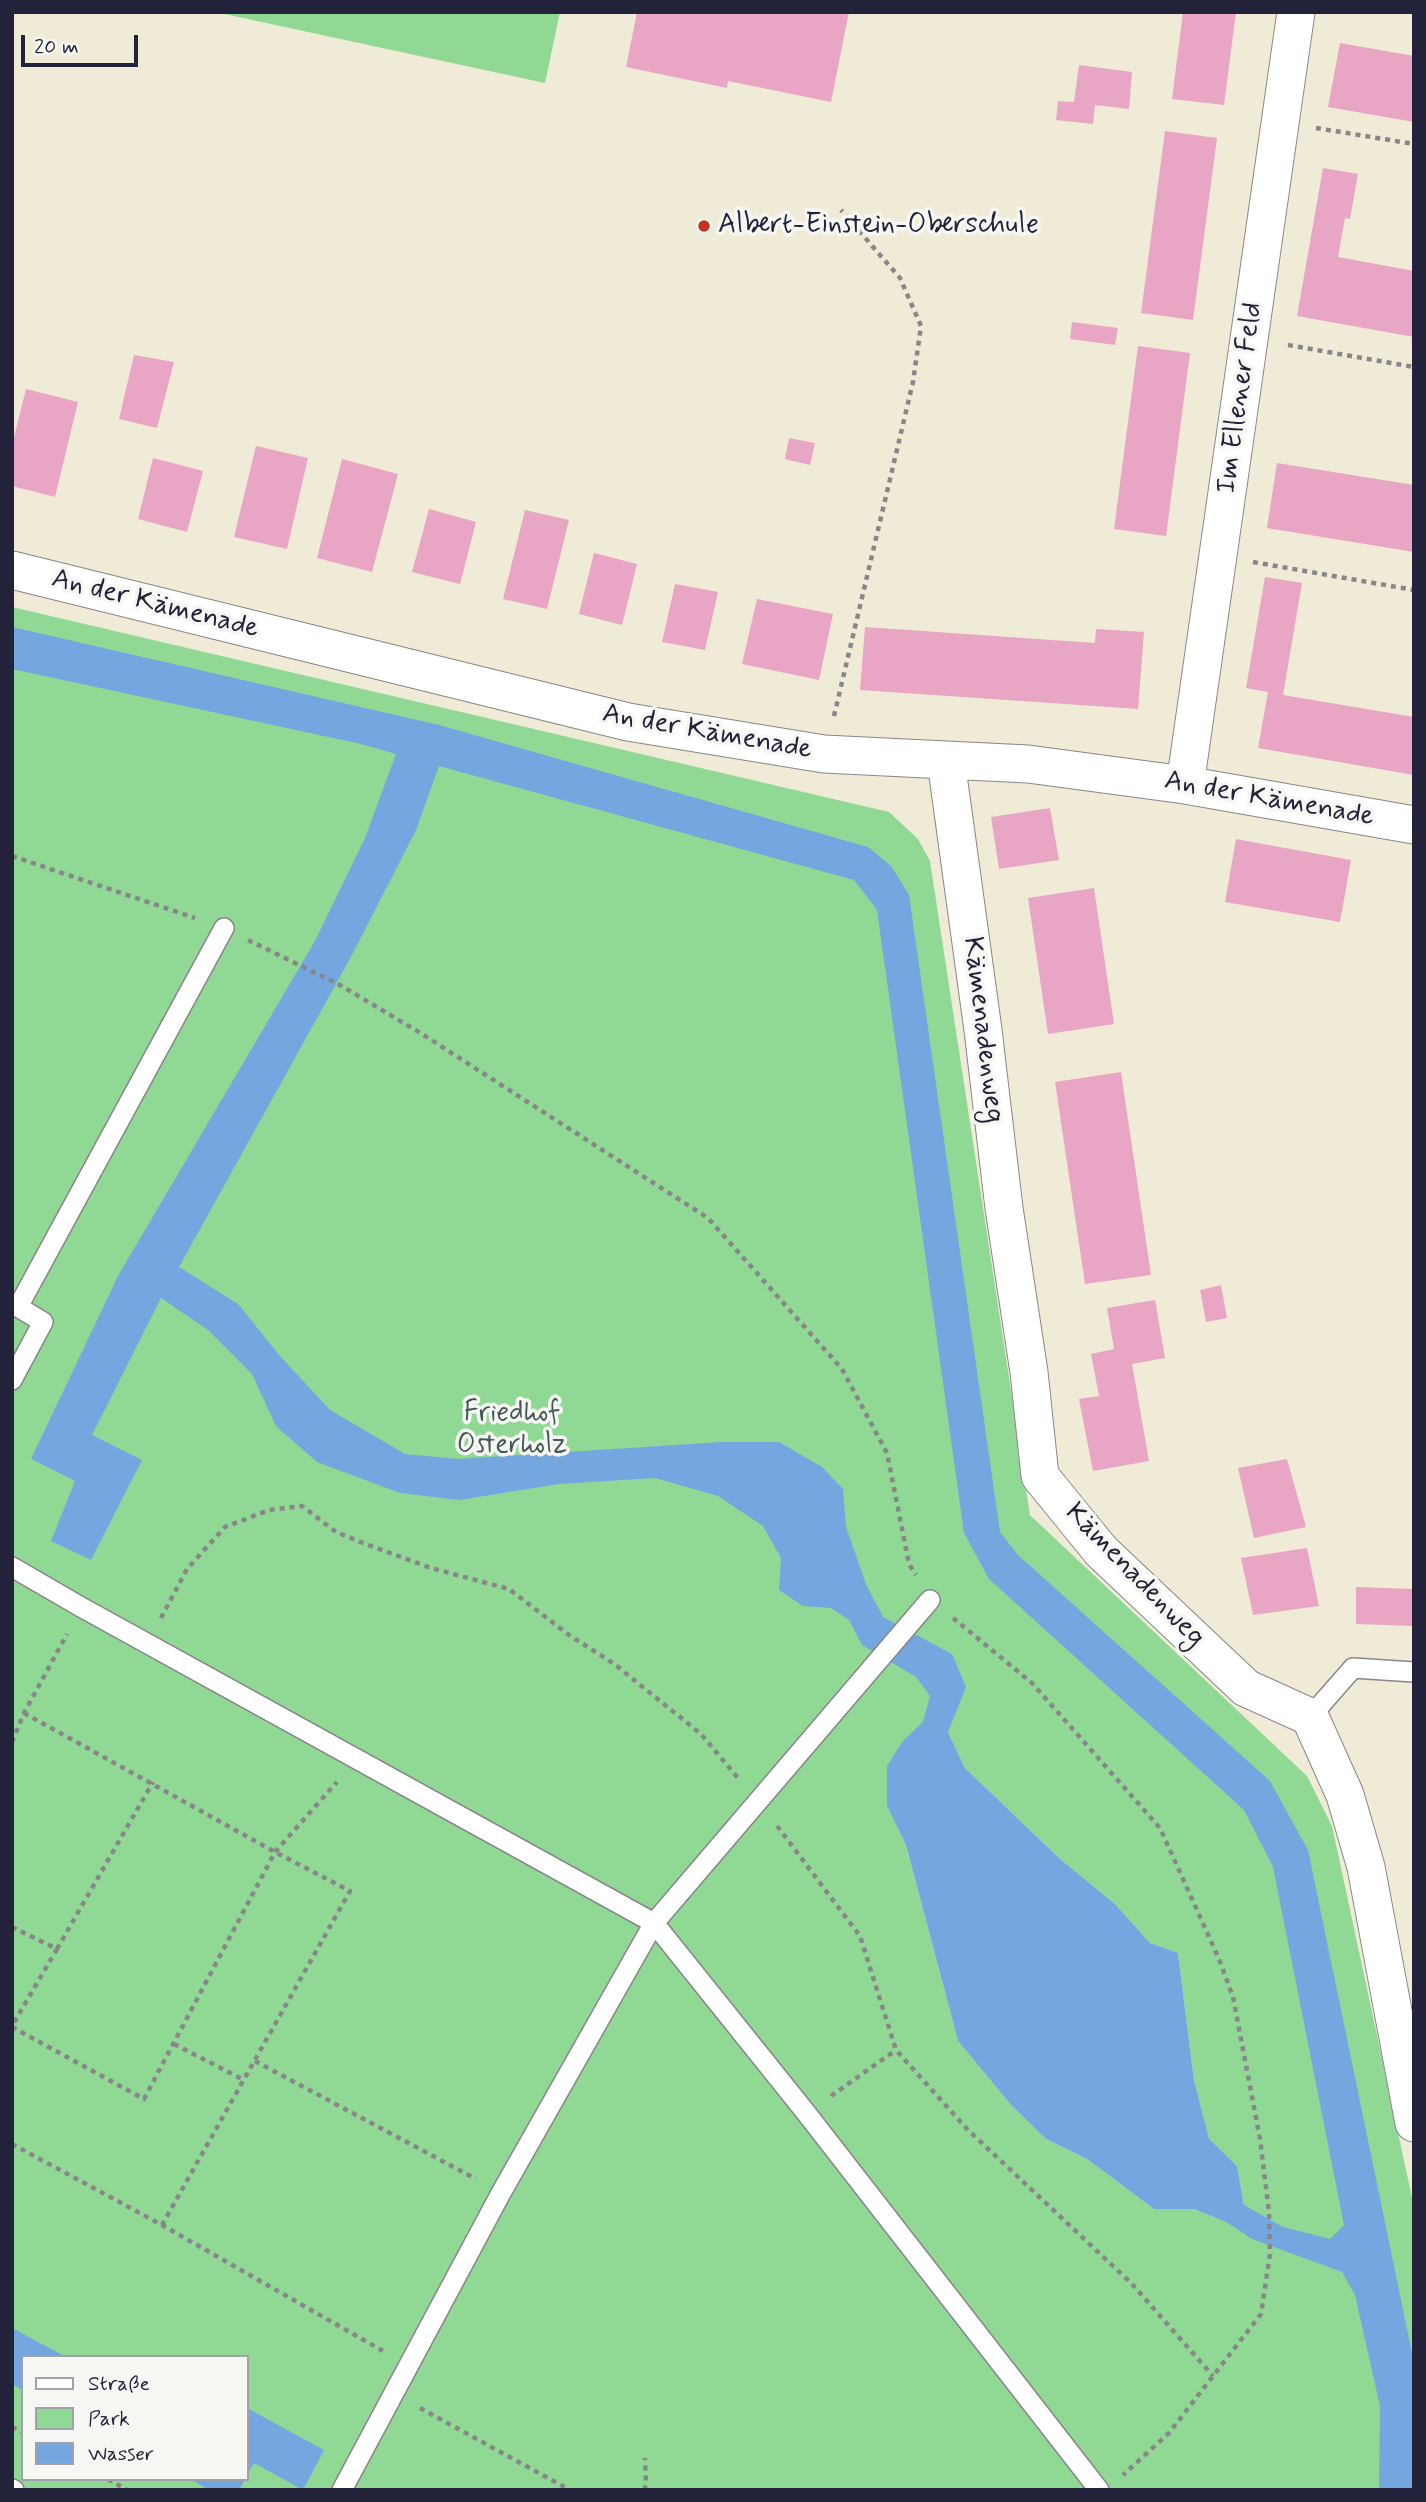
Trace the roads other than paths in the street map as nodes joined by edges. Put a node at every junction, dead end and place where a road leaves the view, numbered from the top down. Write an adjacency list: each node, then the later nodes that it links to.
1 (1296, 12): 4 (street, Im Ellener Feld)
2 (12, 570): 3 (street, An der Kämenade)
3 (946, 761): 4 (street, An der Kämenade); 11 (street, Kämenadenweg)
4 (1185, 785): 5 (street, An der Kämenade)
5 (1414, 825)
6 (224, 928): 7 (lane)
7 (12, 1380)
8 (12, 1567): 12 (lane)
9 (930, 1600): 12 (lane)
10 (1414, 1672): 11 (lane)
11 (1310, 1717): 13 (street)
12 (654, 1923): 14 (lane); 15 (lane)
13 (1414, 2123)
14 (342, 2490)
15 (1099, 2490)

